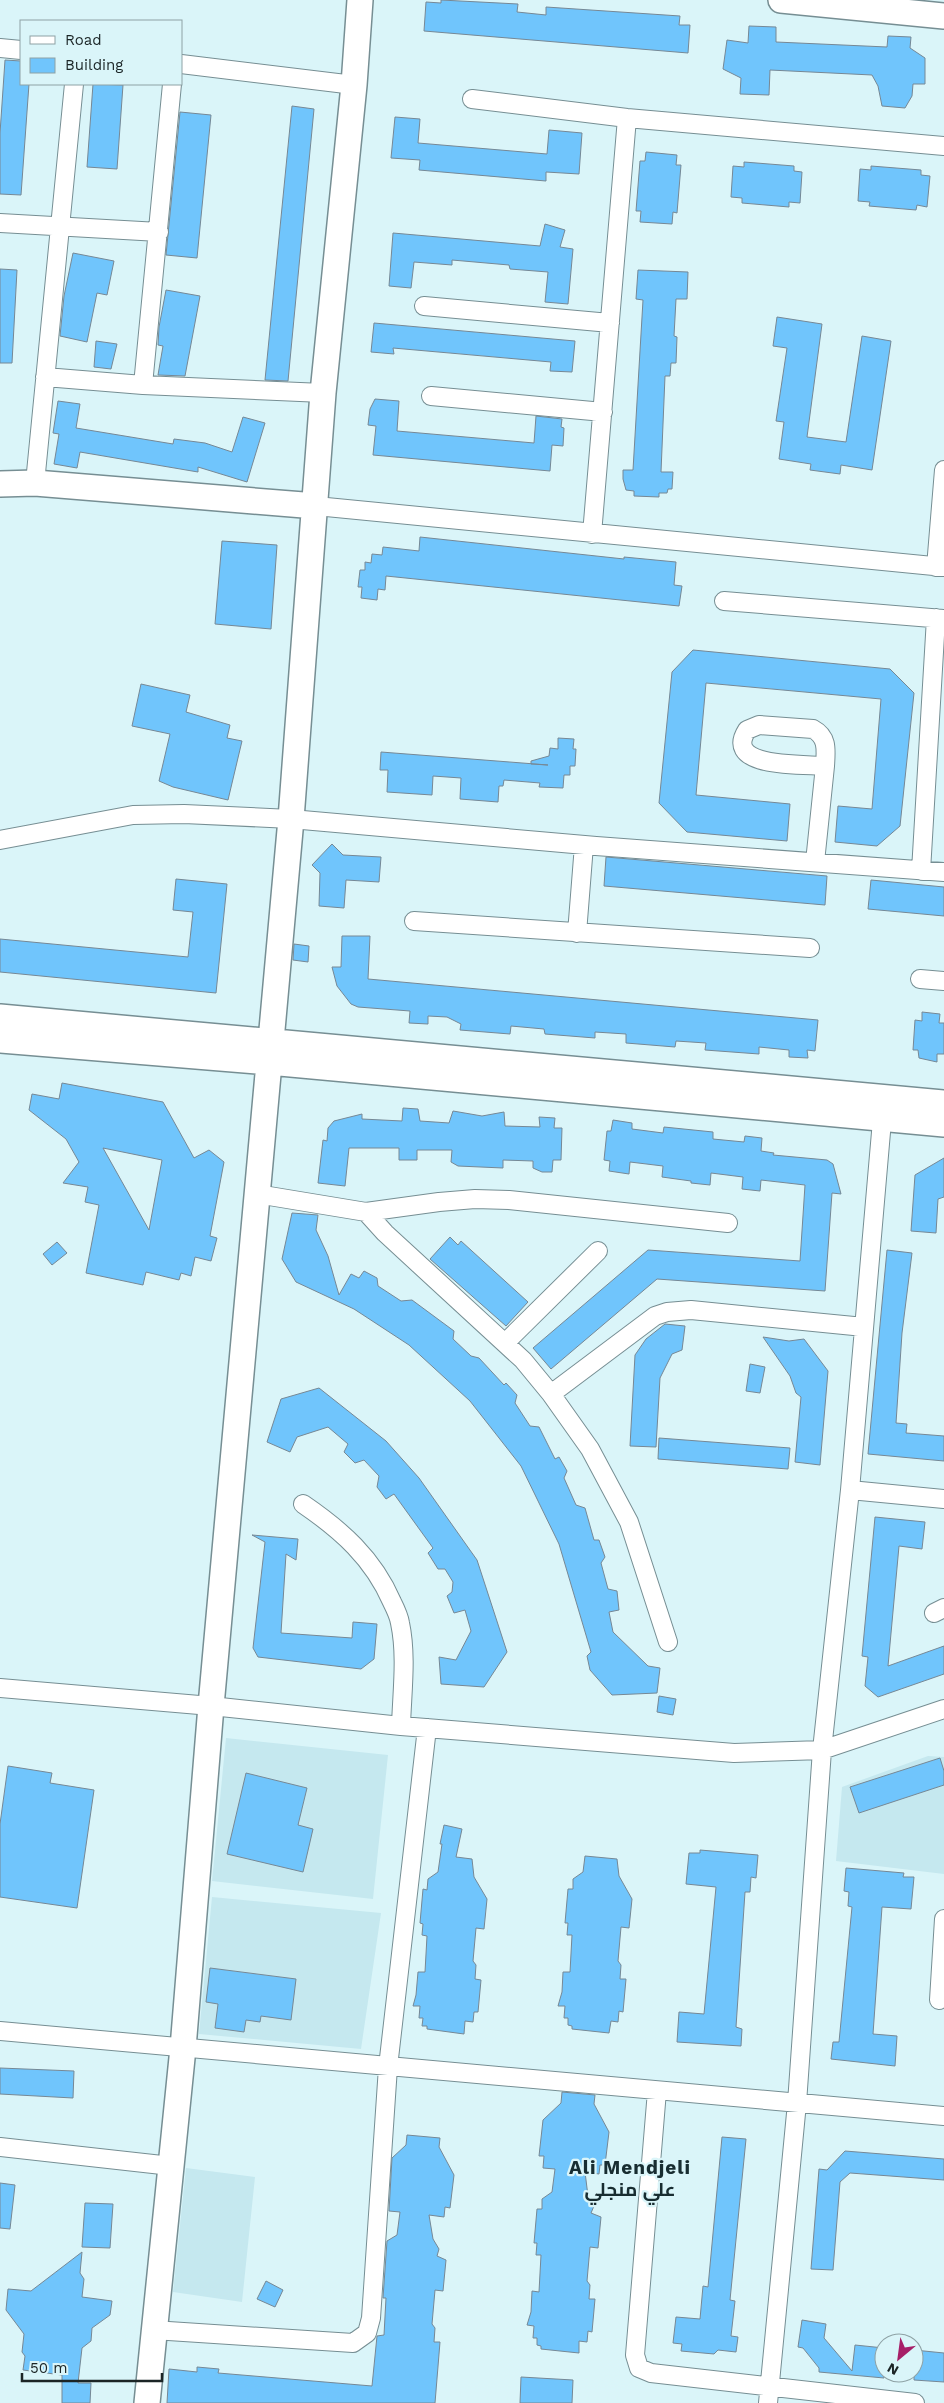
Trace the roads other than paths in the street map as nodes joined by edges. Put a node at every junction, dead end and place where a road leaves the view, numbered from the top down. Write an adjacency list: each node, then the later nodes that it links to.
1 (360, 0): 9 (street)
2 (781, 0): 3 (street)
3 (944, 16)
4 (0, 48): 5 (street)
5 (20, 50)
6 (182, 64): 9 (street)
7 (74, 85): 14 (street)
8 (172, 85): 15 (street)
9 (354, 85): 20 (street)
10 (472, 99): 11 (street)
11 (627, 118): 12 (street); 17 (street)
12 (944, 146)
13 (0, 223): 14 (street)
14 (59, 226): 15 (street); 18 (street)
15 (159, 232): 19 (street)
16 (424, 306): 17 (street)
17 (610, 323): 22 (street)
18 (45, 377): 19 (street); 24 (street)
19 (143, 385): 20 (street)
20 (322, 393): 26 (street)
21 (431, 396): 22 (street)
22 (603, 412): 27 (street)
23 (944, 470): 28 (street)
24 (35, 483): 25 (street); 26 (street)
25 (2, 488)
26 (316, 506): 27 (street); 32 (street)
27 (592, 534): 28 (street)
28 (940, 567)
29 (724, 601): 30 (street)
30 (940, 618): 36 (street)
31 (825, 766): 35 (street)
32 (291, 818): 33 (street); 34 (street); 45 (street)
33 (0, 840)
34 (584, 845): 35 (street); 39 (street)
35 (815, 862): 36 (street)
36 (921, 870): 37 (street)
37 (944, 872)
38 (414, 921): 39 (street)
39 (577, 933): 40 (street)
40 (810, 948)
41 (920, 979): 42 (street)
42 (944, 982)
43 (0, 1017): 45 (street)
44 (0, 1040): 45 (street)
45 (270, 1051): 47 (street); 49 (street)
46 (944, 1103): 47 (street)
47 (883, 1108): 48 (street); 53 (street)
48 (944, 1124)
49 (257, 1194): 50 (street); 61 (street)
50 (366, 1212): 51 (street); 54 (street)
51 (728, 1223)
52 (598, 1251): 54 (street)
53 (864, 1327): 55 (street); 56 (street)
54 (505, 1343): 55 (street)
55 (551, 1394): 59 (street)
56 (850, 1490): 57 (street); 65 (street)
57 (944, 1499)
58 (303, 1504): 63 (street)
59 (668, 1642)
60 (0, 1688): 61 (street)
61 (211, 1706): 63 (street); 69 (street)
62 (944, 1709): 65 (street)
63 (401, 1726): 64 (street)
64 (427, 1728): 65 (street); 70 (street)
65 (822, 1750): 72 (street)
66 (944, 1918): 67 (street)
67 (939, 2000)
68 (0, 2031): 69 (street)
69 (183, 2048): 70 (street); 75 (street)
70 (388, 2067): 71 (street); 76 (street)
71 (656, 2091): 72 (street); 77 (street)
72 (797, 2103): 73 (street); 77 (street)
73 (944, 2116)
74 (0, 2147): 75 (street)
75 (170, 2166): 76 (street)
76 (153, 2330): 78 (street)
77 (769, 2395): 79 (street)
78 (147, 2403)
79 (915, 2403)

